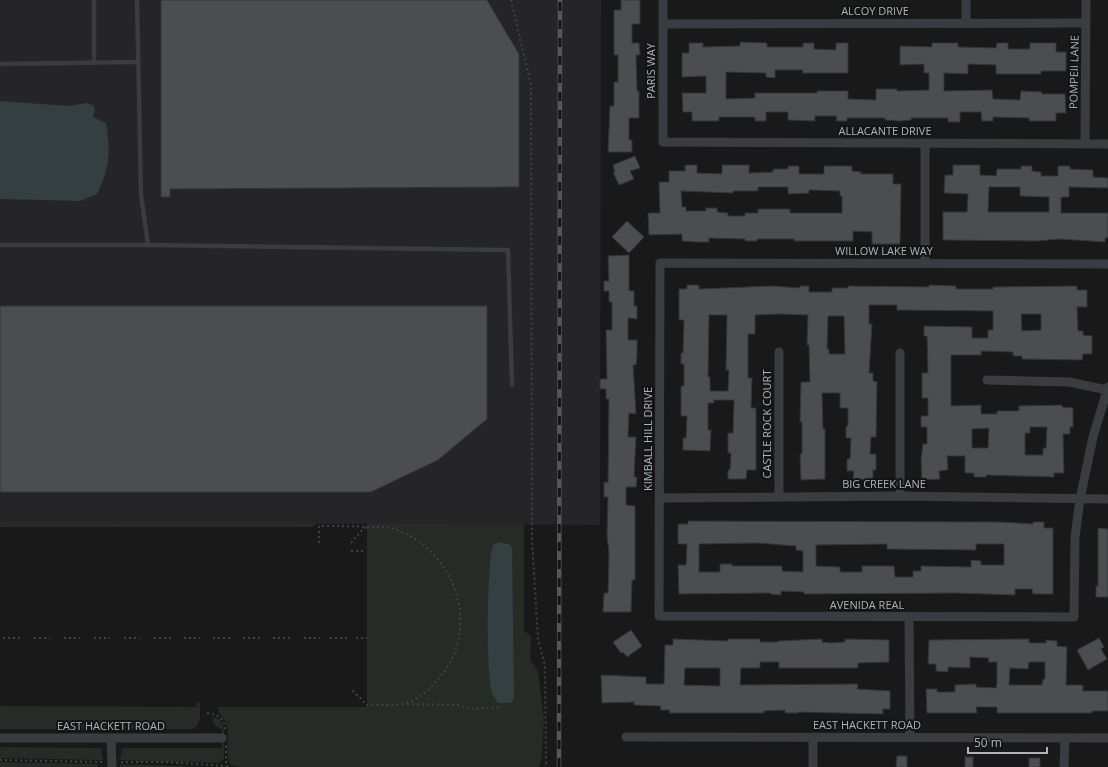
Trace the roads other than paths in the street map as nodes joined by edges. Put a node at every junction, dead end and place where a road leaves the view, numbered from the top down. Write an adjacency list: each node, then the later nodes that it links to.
1 (94, 0): 10 (lane)
2 (137, 0): 9 (lane)
3 (663, 0): 8 (street, PARIS WAY)
4 (966, 0): 6 (street)
5 (1086, 0): 7 (street, POMPEII LANE)
6 (966, 23): 7 (street, ALCOY DRIVE); 8 (street, ALCOY DRIVE)
7 (1086, 23): 14 (street, POMPEII LANE)
8 (663, 24): 12 (street, PARIS WAY)
9 (137, 62): 10 (lane); 17 (lane)
10 (94, 63): 11 (lane)
11 (0, 64)
12 (663, 142): 13 (street, ALLACANTE DRIVE)
13 (925, 144): 14 (street, ALLACANTE DRIVE); 19 (street)
14 (1085, 144): 15 (street, ALLACANTE DRIVE)
15 (1108, 144)
16 (0, 245): 17 (lane)
17 (148, 245): 24 (lane)
18 (660, 263): 19 (street, WILLOW LAKE WAY); 28 (street, KIMBALL HILL DRIVE)
19 (925, 264): 20 (street, WILLOW LAKE WAY)
20 (1108, 264)
21 (779, 352): 26 (street, CASTLE ROCK COURT)
22 (900, 353): 27 (street)
23 (987, 380): 25 (street)
24 (512, 384)
25 (1108, 389): 29 (street)
26 (779, 496): 27 (street, BIG CREEK LANE); 28 (street, BIG CREEK LANE)
27 (900, 496): 29 (street, BIG CREEK LANE)
28 (660, 498): 31 (street, KIMBALL HILL DRIVE)
29 (1080, 499): 30 (street, BIG CREEK LANE); 32 (street, AVENIDA REAL)
30 (1108, 499)
31 (659, 616): 32 (street, AVENIDA REAL)
32 (909, 617): 35 (street)
33 (626, 737): 34 (street, EAST HACKETT ROAD)
34 (813, 737): 35 (street, EAST HACKETT ROAD); 42 (street)
35 (910, 737): 39 (street, EAST HACKETT ROAD)
36 (0, 738): 37 (street, EAST HACKETT ROAD)
37 (111, 738): 38 (street, EAST HACKETT ROAD); 41 (street)
38 (222, 738)
39 (1065, 738): 40 (street, EAST HACKETT ROAD); 43 (street)
40 (1108, 738)
41 (112, 764)
42 (813, 767)
43 (1064, 767)

